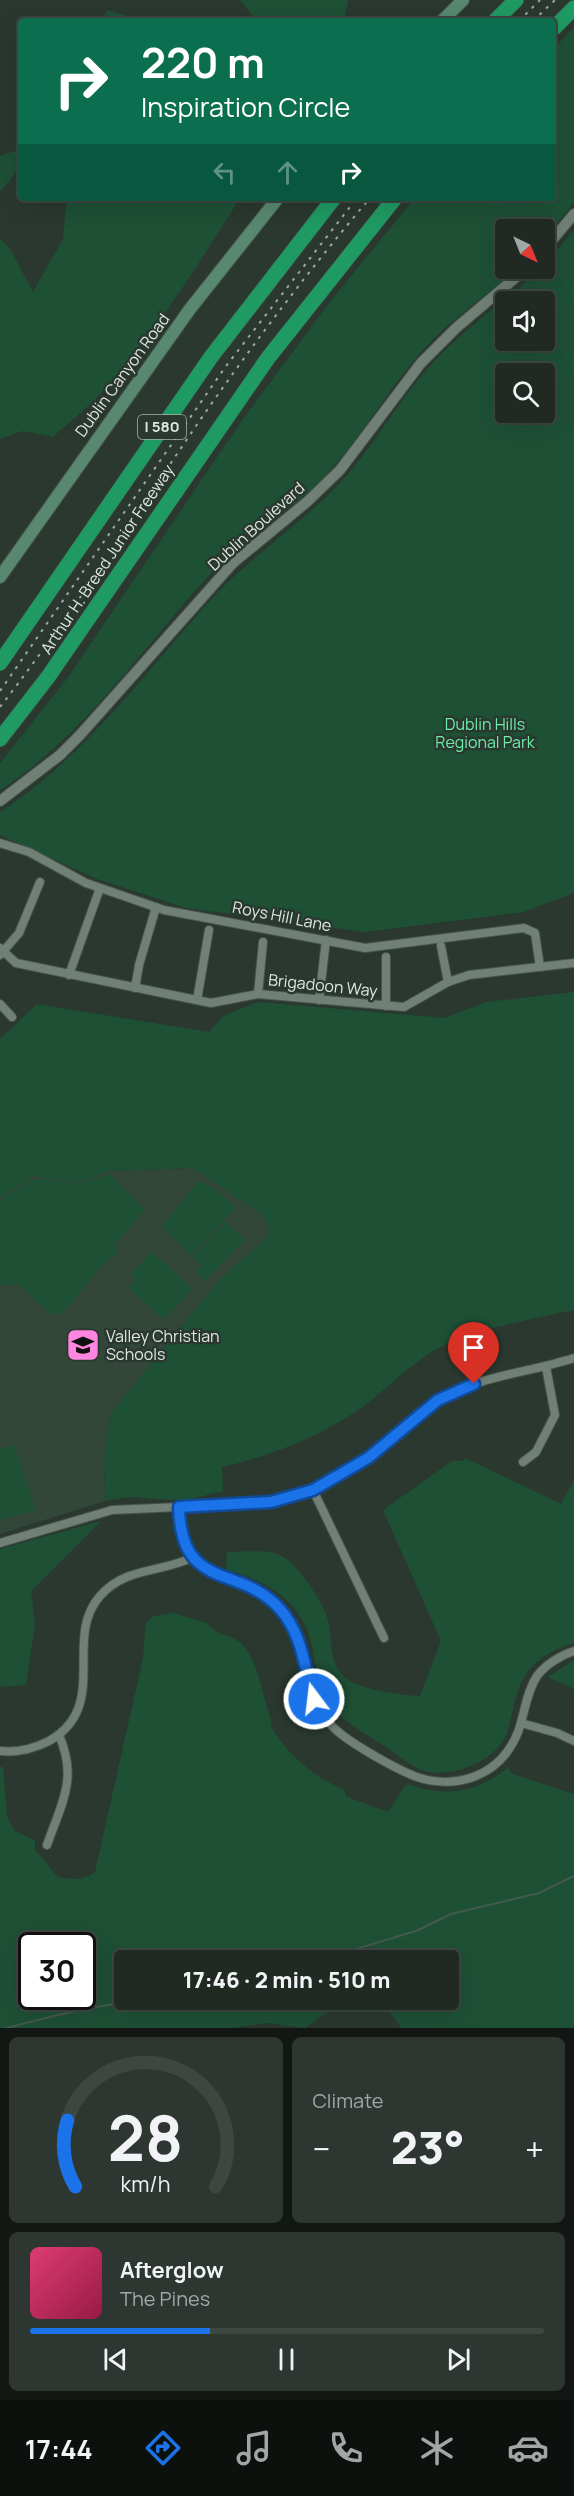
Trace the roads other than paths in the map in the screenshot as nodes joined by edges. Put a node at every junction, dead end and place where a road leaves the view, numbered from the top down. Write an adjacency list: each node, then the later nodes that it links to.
1 (463, 0): 4 (main road)
2 (516, 0): 5 (highway)
3 (574, 8): 6 (highway)
4 (445, 18)
5 (498, 18)
6 (556, 26)
7 (276, 201): 13 (main road, Dublin Canyon Road)
8 (332, 201): 14 (highway, Arthur H. Breed Junior Freeway / I 580)
9 (393, 201): 15 (highway, Arthur H. Breed Junior Freeway / I 580)
10 (574, 214): 11 (street)
11 (555, 237)
12 (514, 279): 16 (street, Dublin Boulevard)
13 (0, 577)
14 (0, 663)
15 (0, 739)
16 (0, 801)
17 (0, 843): 19 (street, Roys Hill Lane)
18 (40, 882): 25 (street)
19 (100, 888): 20 (street, Roys Hill Lane); 29 (street)
20 (156, 907): 22 (street, Roys Hill Lane); 31 (street)
21 (210, 930): 33 (street)
22 (326, 939): 28 (street, Roys Hill Lane); 34 (street)
23 (263, 942): 32 (street)
24 (441, 946): 30 (street)
25 (1, 952): 29 (street, Brigadoon Way)
26 (386, 957): 36 (street)
27 (574, 963): 28 (street, Brigadoon Way)
28 (540, 967): 30 (street, Brigadoon Way)
29 (69, 975): 31 (street, Brigadoon Way)
30 (448, 982): 36 (street, Brigadoon Way)
31 (135, 988): 33 (street, Brigadoon Way)
32 (258, 994): 33 (street, Brigadoon Way); 34 (street, Brigadoon Way)
33 (197, 1000)
34 (319, 1000): 36 (street, Brigadoon Way)
35 (0, 1004): 37 (street)
36 (386, 1006)
37 (12, 1017)
38 (574, 1358): 39 (street)
39 (546, 1367): 40 (street); 41 (street)
40 (523, 1461)
41 (313, 1490): 42 (street); 45 (street)
42 (179, 1507): 43 (street); 44 (street)
43 (0, 1544)
44 (192, 1558): 47 (street); 48 (street)
45 (384, 1638)
46 (574, 1651): 47 (street)
47 (521, 1723): 49 (street)
48 (58, 1735): 50 (street); 51 (street)
49 (574, 1741)
50 (0, 1751)
51 (47, 1845)

